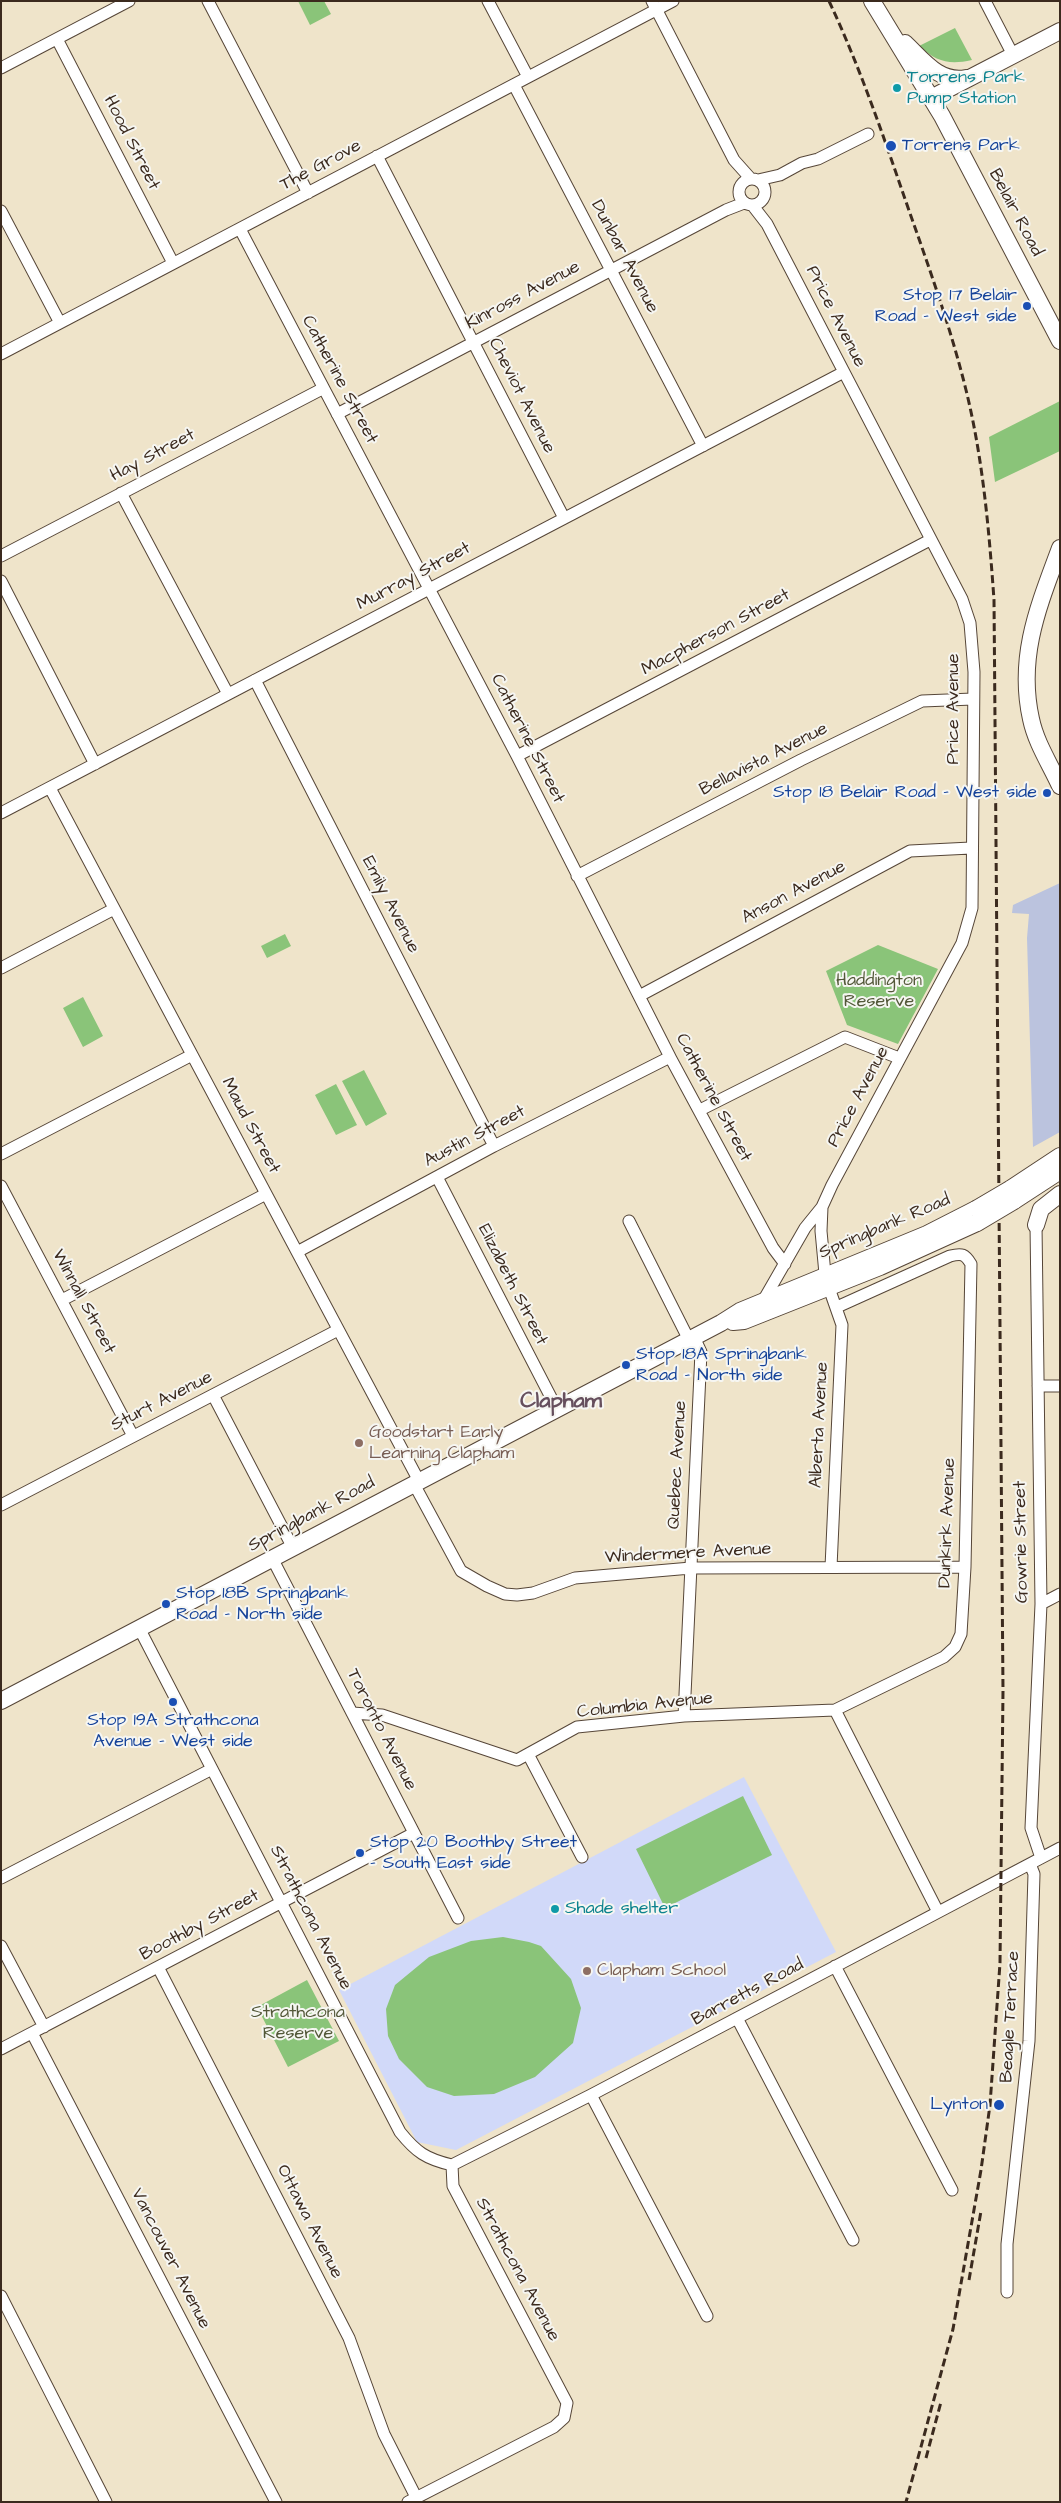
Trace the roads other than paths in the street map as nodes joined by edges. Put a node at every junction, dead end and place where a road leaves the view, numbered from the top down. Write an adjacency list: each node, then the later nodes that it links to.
1 (129, 1): 10 (street)
2 (208, 1): 22 (street)
3 (488, 1): 14 (street)
4 (673, 1): 7 (street, The Grove)
5 (872, 1): 8 (main road, Belair Road)
6 (986, 1): 11 (street)
7 (654, 6): 14 (street, The Grove); 19 (street, Price Avenue)
8 (888, 27): 13 (main road); 16 (main road, Belair Road)
9 (1060, 31): 11 (main road)
10 (57, 39): 12 (street); 26 (street, Hood Street)
11 (1013, 55): 13 (main road)
12 (1, 68)
13 (977, 76): 16 (main road)
14 (528, 77): 15 (street, The Grove)
15 (514, 85): 18 (street, The Grove); 27 (street, Dunbar Avenue)
16 (931, 98): 29 (main road, Belair Road)
17 (868, 134): 20 (street, Kinross Avenue)
18 (377, 156): 22 (street, The Grove); 30 (street, Cheviot Avenue)
19 (734, 160): 21 (street, Price Avenue); 23 (street, Price Avenue)
20 (780, 175): 21 (street, Kinross Avenue); 23 (street, Kinross Avenue)
21 (754, 180): 23 (street); 23 (street, Price Avenue)
22 (308, 193): 25 (street, The Grove)
23 (751, 198): 27 (street, Kinross Avenue); 32 (street, Price Avenue)
24 (1, 211): 28 (street)
25 (240, 229): 26 (street, The Grove); 33 (street, Catherine Street)
26 (173, 263): 28 (street, The Grove)
27 (610, 269): 30 (street, Kinross Avenue); 35 (street, Dunbar Avenue)
28 (60, 323): 31 (street, The Grove)
29 (1060, 341)
30 (473, 342): 34 (street, Kinross Avenue); 37 (street, Cheviot Avenue)
31 (1, 354)
32 (844, 372): 35 (street, Murray Street); 38 (street, Price Avenue)
33 (322, 389): 34 (street, Catherine Street); 36 (street, Hay Street)
34 (337, 414): 42 (street, Catherine Street)
35 (703, 446): 37 (street, Murray Street)
36 (121, 493): 40 (street, Hay Street); 44 (street)
37 (564, 518): 42 (street, Murray Street)
38 (930, 540): 45 (street, Price Avenue); 46 (street, Macpherson Street)
39 (1060, 548): 48 (main road)
40 (1, 556)
41 (1, 581): 47 (street)
42 (429, 589): 43 (street, Murray Street); 46 (street, Catherine Street)
43 (255, 680): 44 (street, Murray Street); 60 (street, Emily Avenue)
44 (228, 694): 47 (street, Murray Street)
45 (973, 699): 51 (street, Price Avenue); 52 (street, Bellavista Avenue)
46 (517, 756): 52 (street, Catherine Street)
47 (95, 764): 49 (street, Murray Street)
48 (1060, 786)
49 (50, 788): 50 (street, Murray Street); 53 (street, Maud Street)
50 (1, 813)
51 (971, 848): 55 (street, Anson Avenue); 58 (street, Price Avenue)
52 (577, 876): 55 (street, Catherine Street)
53 (114, 910): 54 (street); 56 (street, Maud Street)
54 (1, 968)
55 (640, 995): 57 (street, Catherine Street)
56 (192, 1055): 61 (street); 67 (street, Maud Street)
57 (670, 1057): 59 (street, Catherine Street); 60 (street, Austin Street)
58 (899, 1058): 59 (street); 70 (street, Price Avenue)
59 (700, 1110): 74 (street, Catherine Street)
60 (494, 1146): 64 (street, Austin Street)
61 (1, 1154)
62 (1060, 1156): 69 (main road, Springbank Road)
63 (1060, 1171): 66 (main road, Springbank Road)
64 (437, 1177): 73 (street, Austin Street); 85 (street, Elizabeth Street)
65 (1, 1186): 76 (street, Winnall Street)
66 (1038, 1186): 68 (main road); 69 (main road, Springbank Road)
67 (266, 1194): 73 (street, Maud Street); 76 (street)
68 (1060, 1194): 72 (main road)
69 (1012, 1195): 75 (main road, Springbank Road, bridge)
70 (822, 1207): 74 (street, Price Avenue); 75 (street, Price Avenue)
71 (629, 1221): 81 (street, Quebec Avenue)
72 (1036, 1225): 82 (street, Gowrie Street)
73 (297, 1252): 80 (street, Maud Street)
74 (785, 1264): 77 (street, Price Avenue)
75 (827, 1281): 77 (main road, Springbank Road); 78 (street, Alberta Avenue); 79 (main road, Springbank Road)
76 (62, 1300): 86 (street, Winnall Street)
77 (763, 1301): 79 (main road, Springbank Road)
78 (838, 1307): 91 (street, Alberta Avenue); 92 (street, Dunkirk Avenue)
79 (721, 1323): 81 (main road, Springbank Road)
80 (338, 1330): 84 (street, Sturt Avenue); 87 (street, Maud Street)
81 (691, 1339): 85 (main road, Springbank Road); 93 (street, Quebec Avenue)
82 (1038, 1386): 83 (street); 95 (street, Gowrie Street)
83 (1060, 1386)
84 (213, 1395): 86 (street, Sturt Avenue); 89 (street)
85 (557, 1409): 87 (main road, Springbank Road)
86 (133, 1436): 88 (street, Sturt Avenue)
87 (417, 1483): 89 (main road, Springbank Road); 93 (street, Windermere Avenue)
88 (1, 1505)
89 (293, 1548): 90 (main road, Springbank Road)
90 (272, 1558): 96 (main road, Springbank Road); 99 (street, Toronto Avenue)
91 (831, 1567): 92 (street, Windermere Avenue); 93 (street, Windermere Avenue)
92 (965, 1567): 98 (street, Dunkirk Avenue)
93 (691, 1568): 100 (street, Quebec Avenue)
94 (1060, 1594): 95 (street)
95 (1041, 1604): 106 (street, Gowrie Street)
96 (138, 1628): 97 (main road, Springbank Road); 102 (street, Strathcona Avenue)
97 (1, 1701)
98 (835, 1710): 100 (street, Columbia Avenue); 110 (street)
99 (352, 1713): 101 (street, Columbia Avenue); 103 (street, Toronto Avenue)
100 (684, 1716): 101 (street, Columbia Avenue)
101 (528, 1754): 105 (street)
102 (212, 1769): 108 (street); 109 (street, Strathcona Avenue)
103 (414, 1833): 109 (street, Boothby Street); 111 (street, Toronto Avenue)
104 (1060, 1848): 106 (street, Barretts Road)
105 (582, 1857)
106 (1041, 1858): 107 (street, Barretts Road)
107 (1030, 1864): 110 (street, Barretts Road); 123 (street, Beagle Terrace)
108 (1, 1878)
109 (282, 1902): 114 (street, Boothby Street); 120 (street, Strathcona Avenue)
110 (938, 1912): 113 (street, Barretts Road)
111 (458, 1918)
112 (1, 1946): 116 (street)
113 (836, 1966): 115 (street, Barretts Road); 121 (street)
114 (158, 1967): 116 (street, Boothby Street); 126 (street, Ottawa Avenue)
115 (737, 2018): 119 (street, Barretts Road); 122 (street)
116 (44, 2027): 117 (street, Boothby Street)
117 (32, 2033): 118 (street, Boothby Street); 128 (street, Vancouver Avenue)
118 (1, 2049)
119 (591, 2095): 120 (street, Barretts Road); 125 (street)
120 (452, 2165): 126 (street, Strathcona Avenue)
121 (952, 2190)
122 (853, 2240)
123 (1007, 2292)
124 (1, 2296): 127 (street)
125 (708, 2316)
126 (412, 2500)
127 (106, 2502)
128 (276, 2502)

